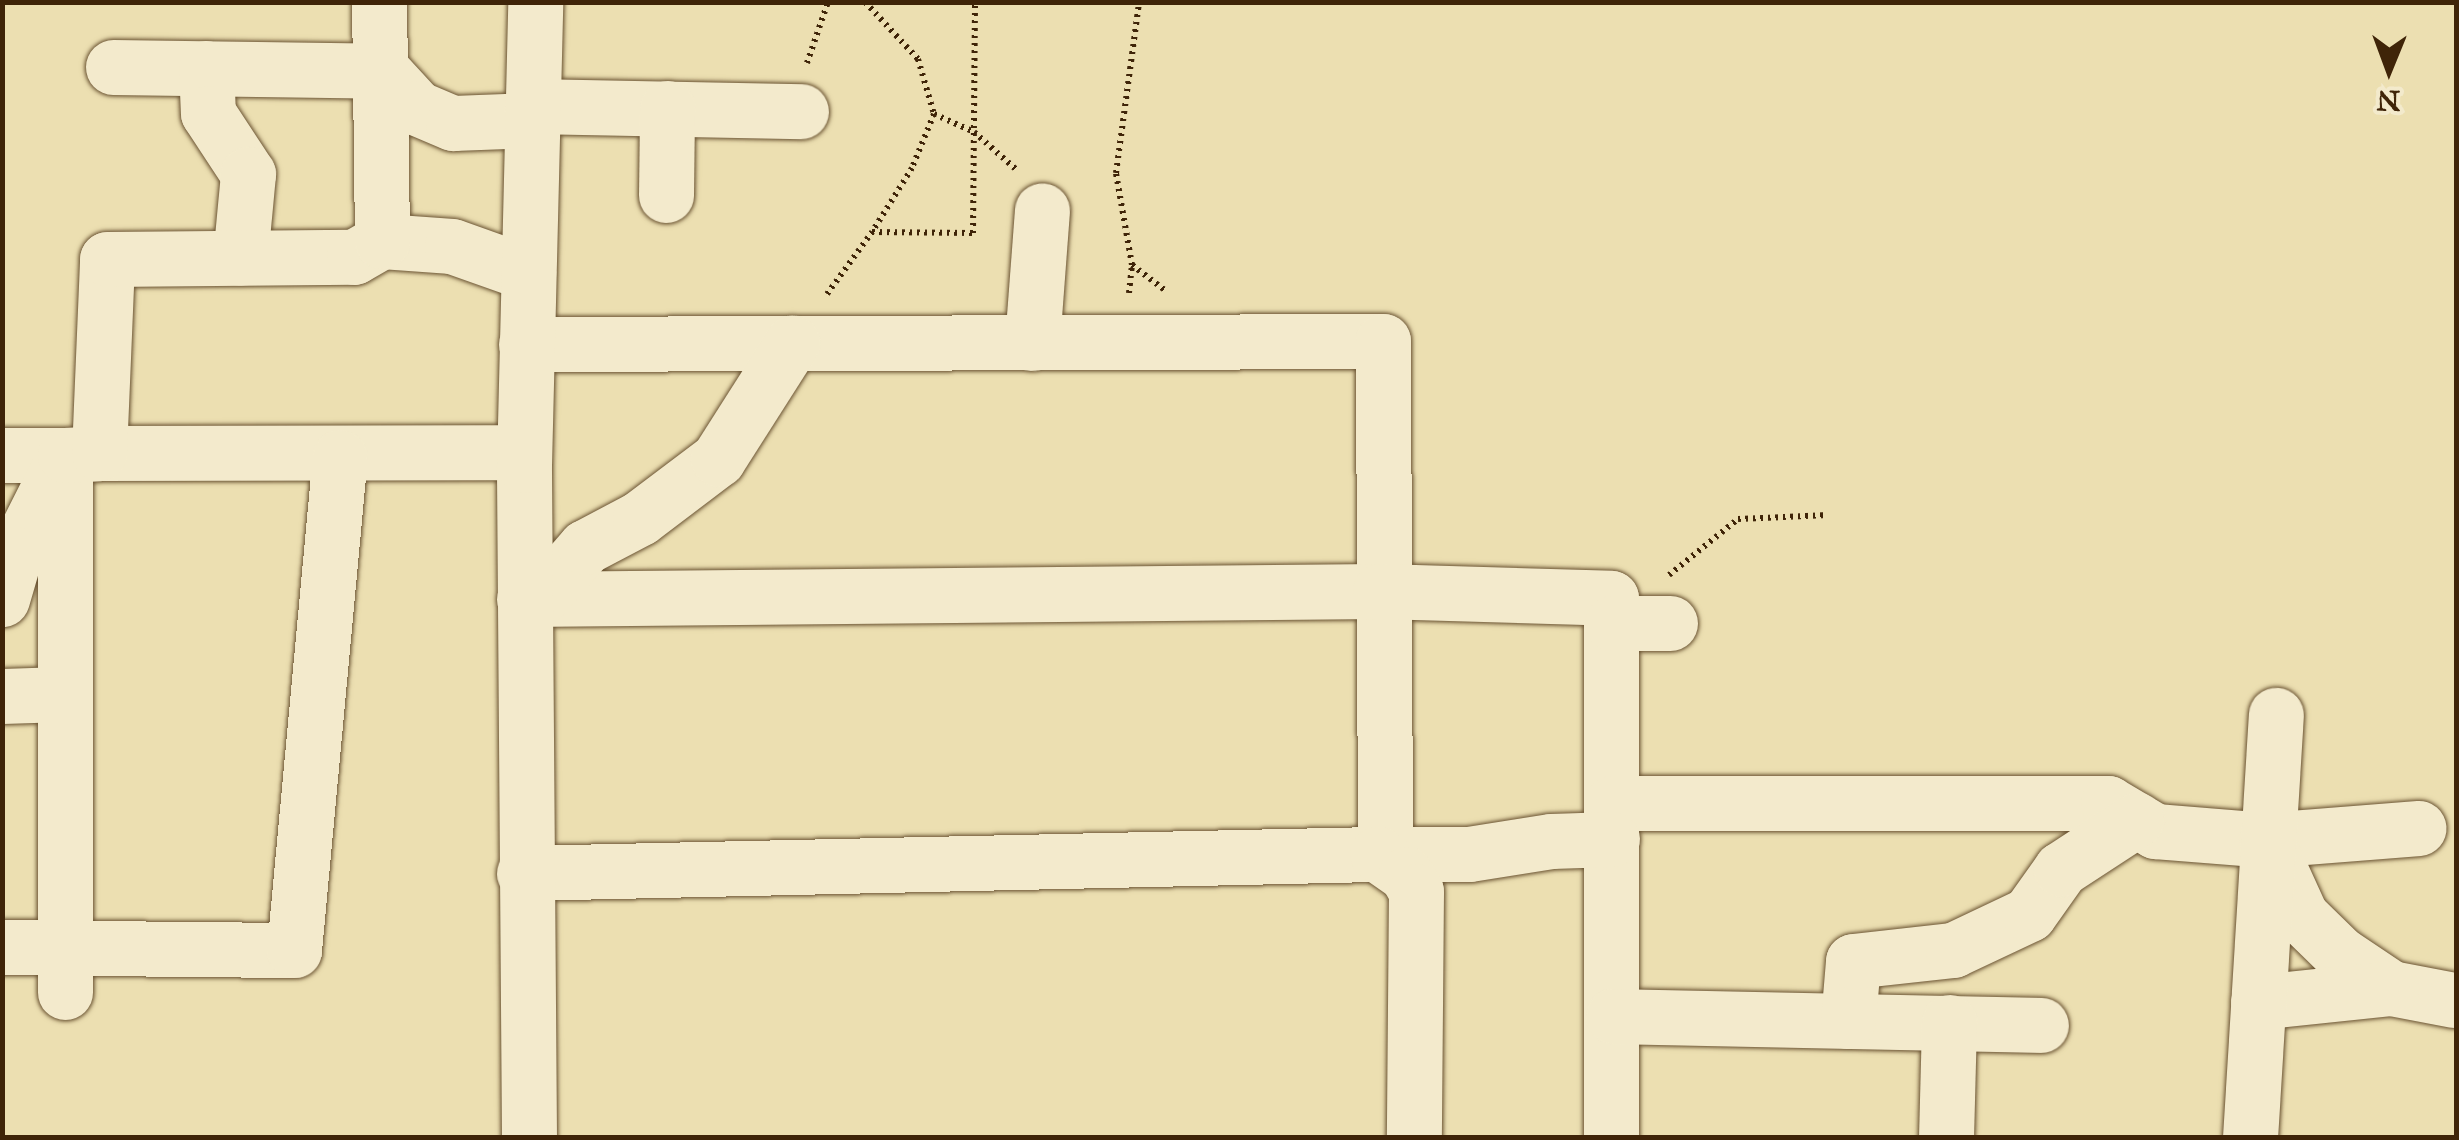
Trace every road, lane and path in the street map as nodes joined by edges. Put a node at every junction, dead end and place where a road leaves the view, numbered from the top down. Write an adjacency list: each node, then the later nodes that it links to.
1 (380, 2): 9 (street)
2 (535, 2): 12 (street)
3 (828, 2): 11 (path)
4 (865, 2): 13 (path)
5 (976, 2): 14 (path)
6 (1139, 2): 21 (path)
7 (113, 67): 8 (street)
8 (206, 68): 9 (street); 19 (street)
9 (383, 72): 12 (street); 18 (street)
10 (667, 108): 11 (street); 12 (street); 15 (street)
11 (800, 110)
12 (532, 113): 20 (street)
13 (934, 114): 14 (path); 17 (path)
14 (974, 132): 16 (path); 17 (path)
15 (666, 195)
16 (1042, 210): 22 (street)
17 (872, 232): 24 (path)
18 (382, 241): 19 (street); 20 (street)
19 (240, 258): 26 (street)
20 (528, 273): 23 (street)
21 (1126, 342): 22 (street); 30 (street)
22 (1032, 343): 24 (street)
23 (526, 344): 24 (street); 25 (street)
24 (792, 344): 32 (street)
25 (524, 452): 28 (street); 32 (street)
26 (82, 454): 27 (street); 28 (street); 31 (street); 35 (street)
27 (2, 455)
28 (340, 458): 45 (street)
29 (1828, 515): 33 (path)
30 (1380, 591): 32 (street); 33 (street); 42 (street)
31 (2, 599)
32 (532, 599): 43 (street)
33 (1611, 614): 34 (street); 39 (street)
34 (1670, 623)
35 (63, 694): 36 (street); 45 (street)
36 (2, 696)
37 (2276, 715): 41 (street)
38 (2136, 820): 39 (street); 41 (street); 50 (street)
39 (1612, 821): 42 (street); 49 (street)
40 (2419, 828): 41 (street)
41 (2266, 840): 46 (street); 48 (street)
42 (1381, 854): 43 (street); 54 (street)
43 (524, 873): 53 (street)
44 (2, 946): 45 (street)
45 (65, 969)
46 (2391, 988): 47 (street); 48 (street)
47 (2454, 1000)
48 (2258, 1002): 57 (street)
49 (1613, 1016): 50 (street); 55 (street)
50 (1848, 1021): 51 (street)
51 (1949, 1022): 52 (street); 56 (street)
52 (2041, 1025)
53 (529, 1138)
54 (1414, 1138)
55 (1611, 1138)
56 (1946, 1138)
57 (2250, 1138)

